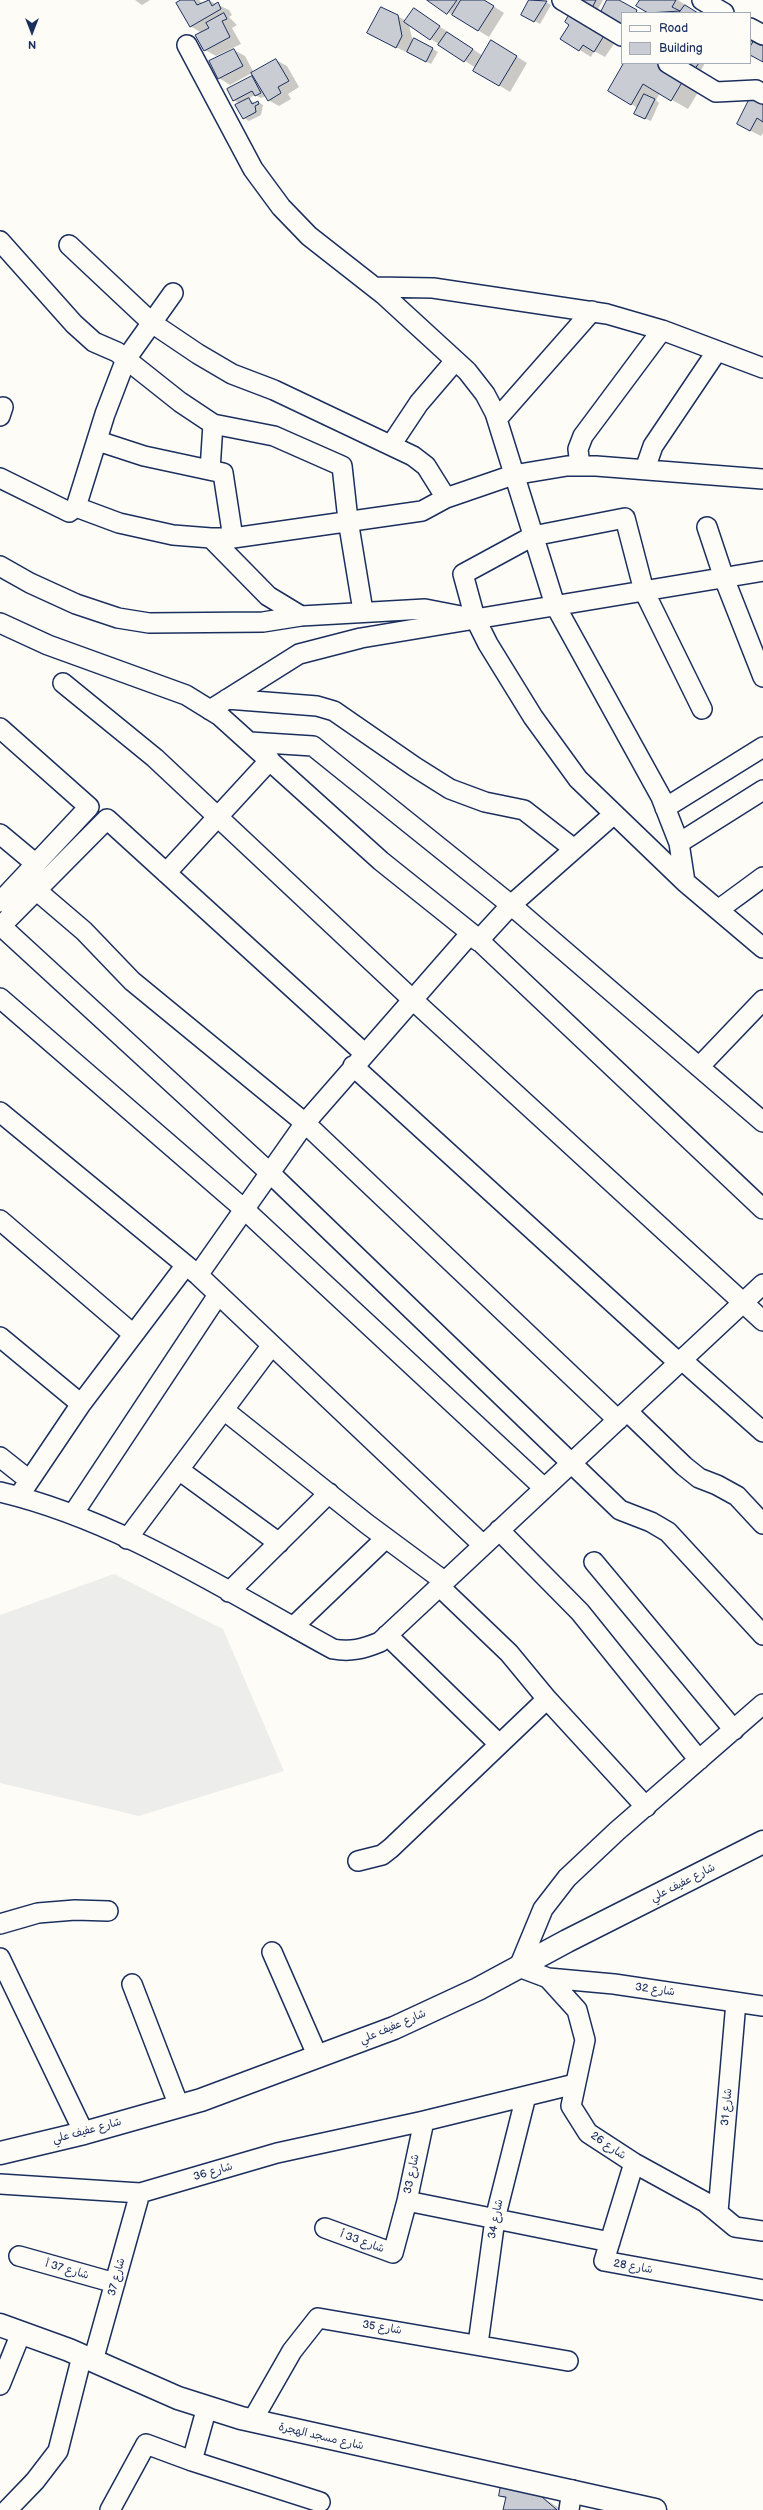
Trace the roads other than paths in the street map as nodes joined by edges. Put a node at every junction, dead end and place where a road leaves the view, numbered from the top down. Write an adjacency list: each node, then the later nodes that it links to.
1 (562, 0): 5 (street)
2 (702, 0): 3 (street)
3 (722, 12)
4 (751, 29): 6 (street)
5 (621, 35)
6 (763, 35)
7 (187, 44): 12 (street)
8 (670, 64): 9 (street)
9 (763, 94)
10 (0, 241): 18 (street)
11 (69, 245): 15 (street)
12 (374, 287): 14 (street); 19 (street)
13 (173, 293): 15 (street)
14 (592, 311): 16 (street); 21 (street)
15 (152, 323): 18 (street); 24 (street)
16 (662, 330): 17 (street); 25 (street)
17 (717, 350): 20 (street); 26 (street)
18 (126, 359): 22 (street); 23 (street)
19 (455, 361): 21 (street); 24 (street)
20 (763, 368)
21 (497, 419): 28 (street)
22 (213, 424): 27 (street); 33 (street)
23 (98, 441): 27 (street); 32 (street)
24 (391, 444): 31 (street)
25 (580, 466): 26 (street); 28 (street)
26 (645, 469): 30 (street)
27 (210, 470): 37 (street)
28 (513, 474): 31 (street); 35 (street)
29 (0, 478): 32 (street)
30 (763, 480)
31 (446, 498): 33 (street)
32 (76, 507): 36 (street)
33 (348, 520): 37 (street); 43 (street)
34 (707, 527): 40 (street)
35 (533, 536): 41 (street); 42 (street); 45 (street)
36 (211, 538): 37 (street); 44 (street)
37 (232, 538)
38 (0, 566): 44 (street)
39 (763, 571): 40 (street)
40 (724, 578): 41 (street); 47 (street)
41 (644, 591): 42 (street); 50 (street)
42 (555, 605): 45 (street); 57 (street)
43 (363, 611): 44 (street); 45 (street)
44 (301, 616)
45 (475, 618): 49 (street); 58 (street)
46 (0, 623): 51 (street)
47 (763, 677)
48 (63, 683): 59 (street)
49 (226, 699): 51 (street); 62 (street)
50 (702, 709)
51 (210, 710): 53 (street)
52 (0, 728): 63 (street)
53 (250, 742): 55 (street); 69 (street)
54 (763, 746): 57 (street)
55 (270, 760): 59 (street); 72 (street)
56 (763, 790): 61 (street)
57 (665, 808): 61 (street)
58 (614, 814): 62 (street); 66 (street)
59 (217, 816): 64 (street); 76 (street)
60 (0, 834): 63 (street)
61 (679, 843): 66 (street)
62 (574, 849): 69 (street)
63 (36, 864): 68 (street)
64 (166, 873): 67 (street); 77 (street)
65 (763, 877): 70 (street)
66 (685, 882): 70 (street)
67 (36, 890): 71 (street); 81 (street)
68 (0, 902)
69 (511, 905): 72 (street); 78 (street)
70 (718, 910): 73 (street)
71 (0, 926): 82 (street)
72 (474, 937): 76 (street); 83 (street)
73 (763, 948)
74 (0, 998): 84 (street)
75 (763, 1000): 78 (street)
76 (414, 1001): 77 (street); 89 (street)
77 (358, 1060): 81 (street); 94 (street)
78 (699, 1067): 80 (street)
79 (0, 1112): 86 (street)
80 (762, 1120)
81 (305, 1122): 82 (street); 97 (street)
82 (270, 1173): 84 (street); 100 (street)
83 (763, 1209)
84 (245, 1210): 86 (street); 103 (street)
85 (0, 1220): 91 (street)
86 (192, 1270): 88 (street); 91 (street)
87 (763, 1284): 89 (street)
88 (218, 1295): 93 (street); 107 (street)
89 (743, 1303): 90 (street); 94 (street)
90 (763, 1321)
91 (133, 1334): 95 (street)
92 (0, 1337): 95 (street)
93 (272, 1345): 96 (street); 113 (street)
94 (680, 1361): 97 (street); 98 (street)
95 (81, 1404): 102 (street)
96 (224, 1410): 101 (street); 105 (street)
97 (622, 1415): 100 (street); 108 (street)
98 (763, 1432)
99 (0, 1457): 102 (street)
100 (572, 1462): 103 (street); 119 (street)
101 (179, 1470): 111 (street); 112 (street)
102 (29, 1480): 106 (street)
103 (544, 1488): 109 (street)
104 (0, 1492): 106 (street)
105 (329, 1493): 110 (street); 112 (street)
106 (19, 1496): 107 (street)
107 (73, 1514): 111 (street)
108 (763, 1524)
109 (499, 1530): 113 (street); 124 (street)
110 (386, 1538): 115 (street); 117 (street)
111 (127, 1540): 116 (street)
112 (279, 1543): 116 (street)
113 (483, 1545): 115 (street)
114 (594, 1562): 122 (street)
115 (441, 1584): 118 (street); 120 (street)
116 (229, 1592): 117 (street)
117 (293, 1627): 118 (street)
118 (386, 1635): 123 (street)
119 (763, 1635)
120 (547, 1699): 123 (street); 125 (street)
121 (763, 1704): 122 (street)
122 (734, 1730): 124 (street)
123 (499, 1744): 127 (street)
124 (699, 1760): 125 (street)
125 (646, 1807): 132 (street)
126 (763, 1842): 132 (main road, شارع عفيف علي)
127 (358, 1861)
128 (108, 1912): 129 (street)
129 (0, 1924)
130 (272, 1952): 137 (street)
131 (0, 1958): 142 (street)
132 (519, 1967): 133 (street, شارع 26); 137 (main road, شارع عفيف علي)
133 (548, 1978): 135 (street, شارع 32); 138 (street, شارع 26)
134 (132, 1984): 140 (street)
135 (736, 2002): 136 (street, شارع 32); 148 (street, شارع 31)
136 (763, 2006)
137 (318, 2057): 140 (main road, شارع عفيف علي)
138 (576, 2084): 139 (street); 144 (street, شارع 26)
139 (526, 2096): 141 (street); 149 (street, شارع 34)
140 (179, 2106): 142 (main road, شارع عفيف علي)
141 (424, 2121): 146 (street, شارع 36); 147 (street, شارع 33)
142 (84, 2133): 143 (main road, شارع عفيف علي)
143 (0, 2152)
144 (634, 2163): 148 (street, شارع 26); 152 (street, شارع 28)
145 (0, 2184): 146 (street, شارع 36)
146 (140, 2193): 154 (street, شارع 37)
147 (407, 2201): 149 (street, شارع 33); 150 (street, شارع 33 أ)
148 (718, 2212): 151 (street, شارع 26)
149 (495, 2219): 152 (street, شارع 33); 158 (street, شارع 34)
150 (325, 2228)
151 (763, 2231)
152 (610, 2242): 155 (street, شارع 28)
153 (19, 2256): 154 (street, شارع 37 أ)
154 (115, 2283): 159 (street, شارع 37)
155 (763, 2290)
156 (0, 2325): 157 (main road, شارع مسجد الهجرة)
157 (21, 2332): 159 (main road, شارع مسجد الهجرة); 161 (street)
158 (478, 2344): 160 (street, شارع 35); 163 (street, شارع 35)
159 (88, 2359): 162 (main road, شارع مسجد الهجرة); 168 (street, شارع 37)
160 (568, 2361)
161 (1, 2380)
162 (207, 2407): 163 (main road, شارع مسجد الهجرة); 164 (street)
163 (252, 2421): 165 (main road, شارع مسجد الهجرة)
164 (192, 2461): 166 (street); 169 (street)
165 (570, 2500): 170 (main road, شارع مسجد الهجرة)
166 (295, 2502): 167 (street)
167 (320, 2502)
168 (7, 2510)
169 (110, 2510)
170 (654, 2510)

